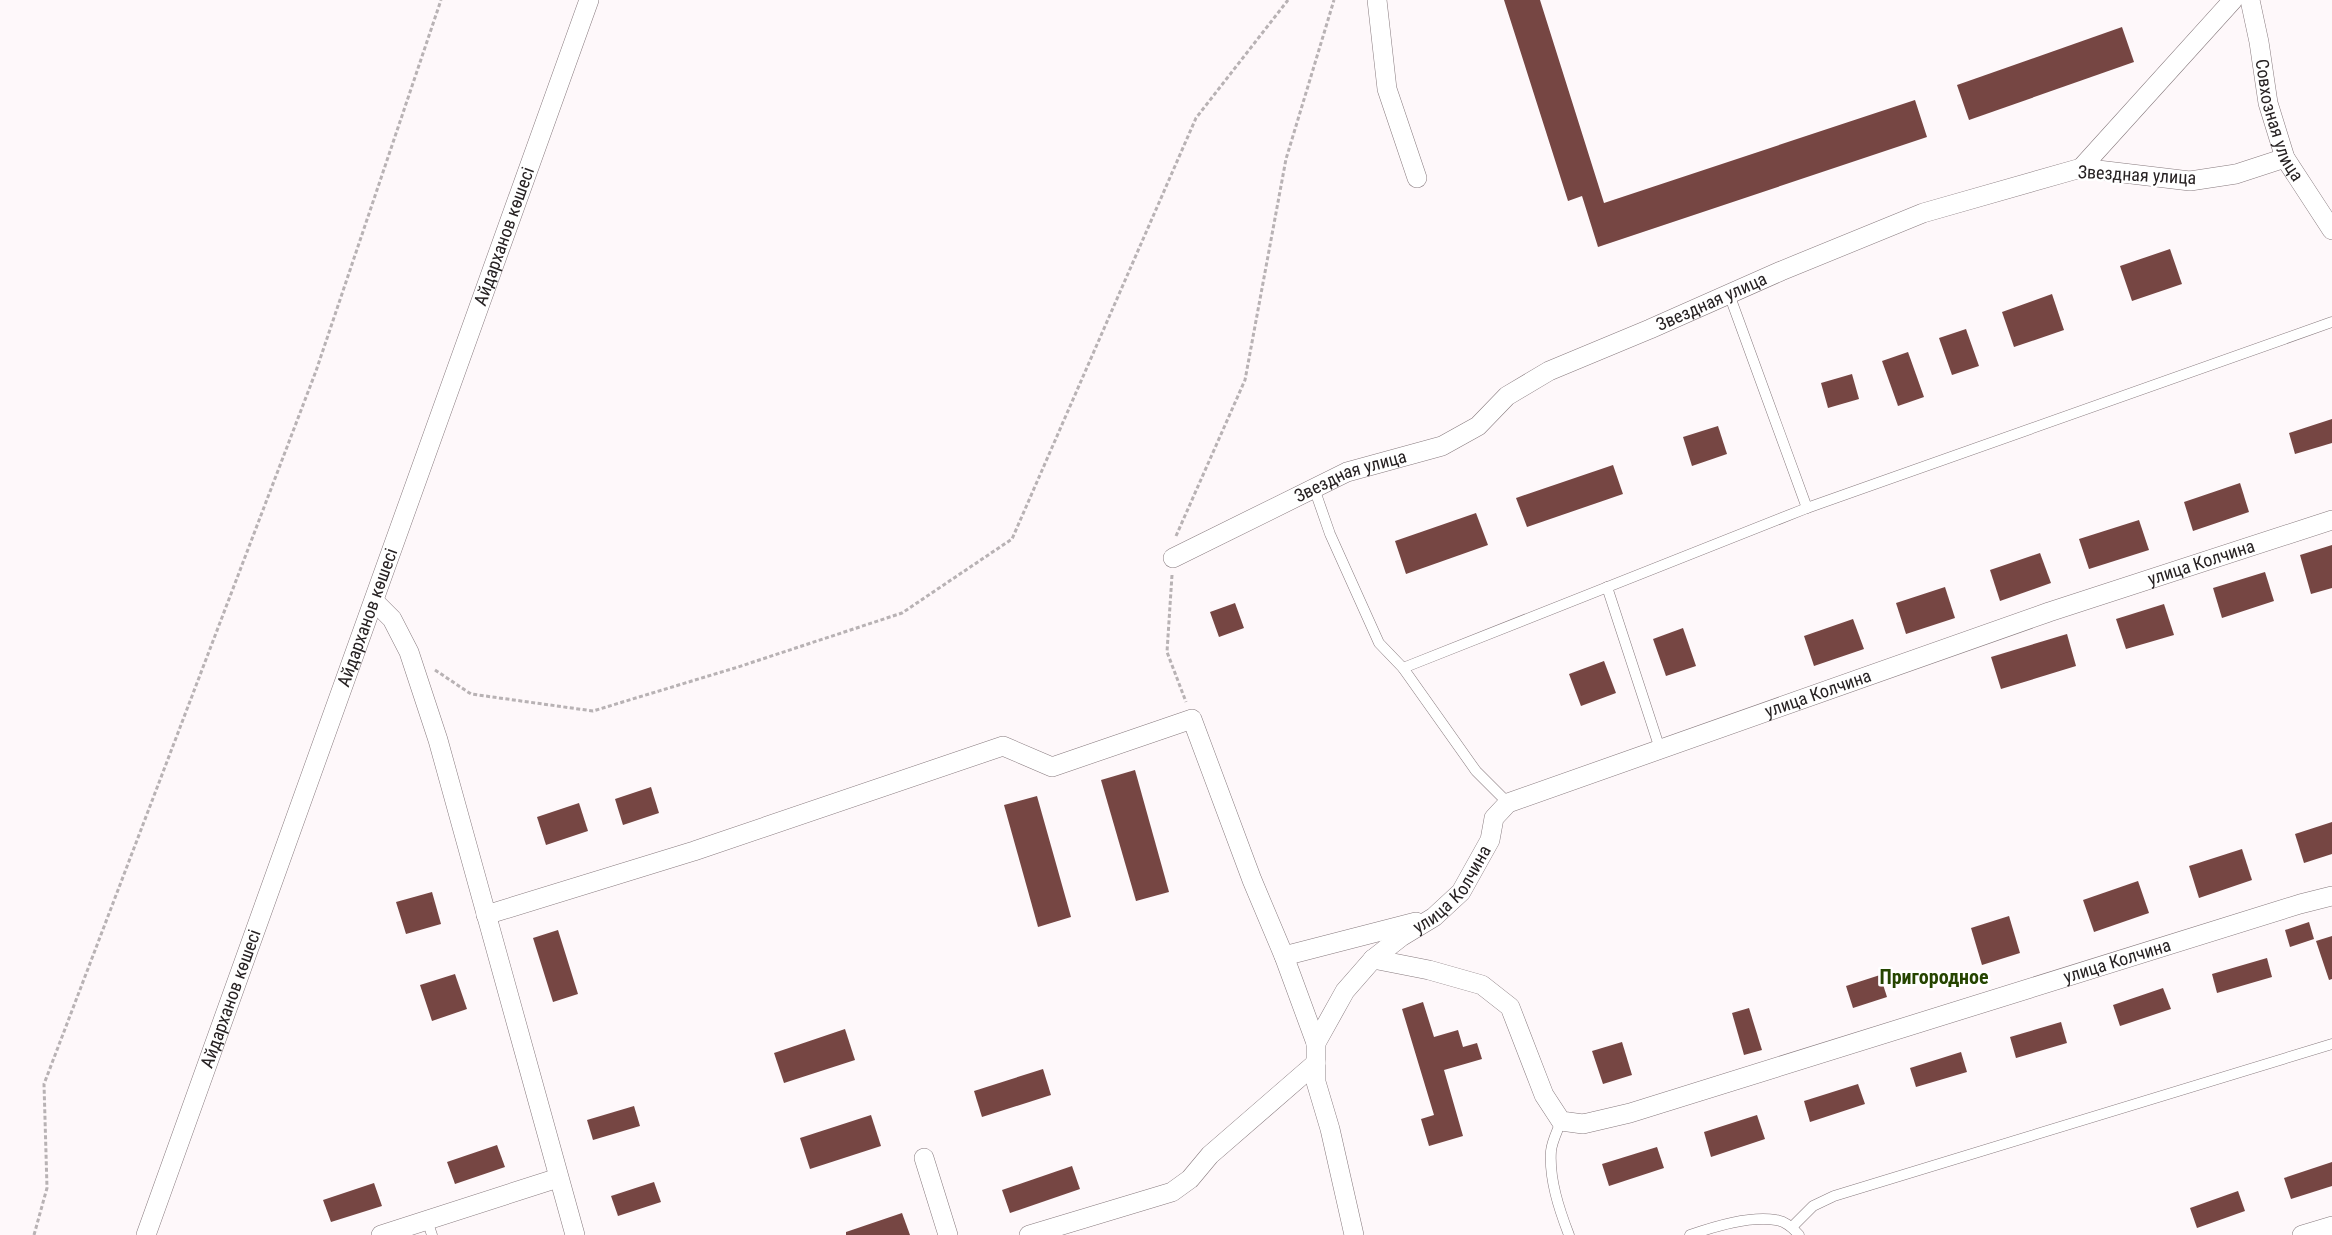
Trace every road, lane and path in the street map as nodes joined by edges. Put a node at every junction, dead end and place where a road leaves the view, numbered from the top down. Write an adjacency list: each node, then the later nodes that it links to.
1 (441, 0): 39 (path)
2 (589, 0): 19 (street, Айдарханов көшесі)
3 (1288, 0): 20 (path)
4 (1334, 0): 17 (path)
5 (1377, 0): 10 (street)
6 (2233, 0): 9 (street)
7 (2250, 0): 8 (street, Совхозная улица)
8 (2285, 158): 9 (street, Звездная улица); 11 (street, Совхозная улица)
9 (2081, 168): 12 (street, Звездная улица)
10 (1417, 178)
11 (2332, 230)
12 (1729, 294): 14 (street, Звездная улица); 15 (lane)
13 (2332, 322): 15 (lane)
14 (1314, 488): 17 (street, Звездная улица); 21 (lane)
15 (1807, 508): 18 (lane)
16 (2332, 520): 23 (street, улица Колчина)
17 (1173, 558): 22 (path)
18 (1607, 587): 21 (lane); 23 (lane)
19 (374, 601): 26 (street); 40 (street, Айдарханов көшесі)
20 (432, 668)
21 (1403, 668): 24 (lane)
22 (1192, 718): 26 (street); 28 (street)
23 (1660, 749): 24 (street, улица Колчина)
24 (1508, 803): 27 (street, улица Колчина)
25 (2332, 896): 33 (street, улица Колчина)
26 (486, 915): 35 (street)
27 (1434, 917): 28 (street); 29 (street, улица Колчина)
28 (1284, 956): 30 (street)
29 (1373, 959): 30 (street, улица Колчина); 33 (street)
30 (1316, 1043): 32 (street, улица Колчина)
31 (2332, 1044): 38 (lane)
32 (1316, 1062): 44 (street); 45 (street, улица Колчина)
33 (1561, 1121): 46 (lane)
34 (924, 1158): 43 (street)
35 (558, 1178): 37 (street); 42 (street)
36 (2332, 1226): 48 (street)
37 (430, 1227): 41 (street)
38 (1796, 1231): 47 (lane)
39 (34, 1235)
40 (146, 1235)
41 (381, 1235)
42 (576, 1235)
43 (948, 1235)
44 (1029, 1235)
45 (1354, 1235)
46 (1569, 1235)
47 (1690, 1235)
48 (2302, 1235)

